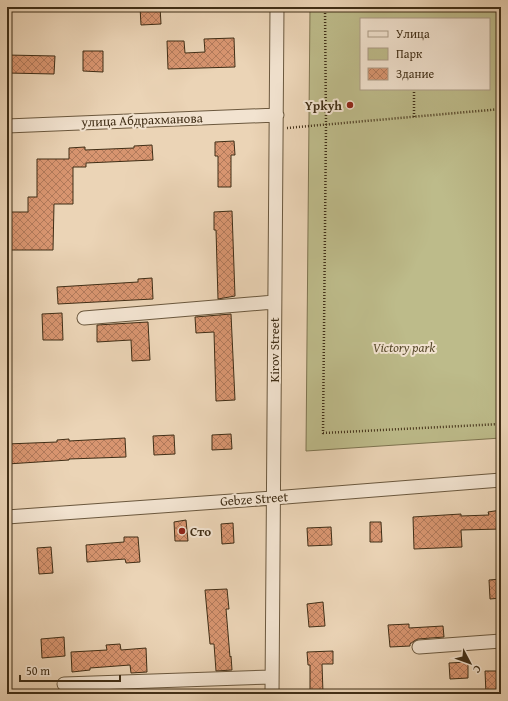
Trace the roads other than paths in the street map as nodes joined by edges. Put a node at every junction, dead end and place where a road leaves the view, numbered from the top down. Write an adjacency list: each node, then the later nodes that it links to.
1 (277, 7): 2 (street, Kirov Street)
2 (277, 115): 3 (street, улица Абдрахманова); 4 (street, Kirov Street)
3 (7, 126)
4 (274, 302): 5 (street); 7 (street, Kirov Street)
5 (84, 318)
6 (501, 480): 7 (street, Gebze Street)
7 (273, 498): 8 (street, Gebze Street); 11 (street, Kirov Street)
8 (7, 516)
9 (501, 641): 10 (street)
10 (420, 647)
11 (272, 677): 12 (street); 13 (street, Kirov Street)
12 (64, 684)
13 (272, 694)

